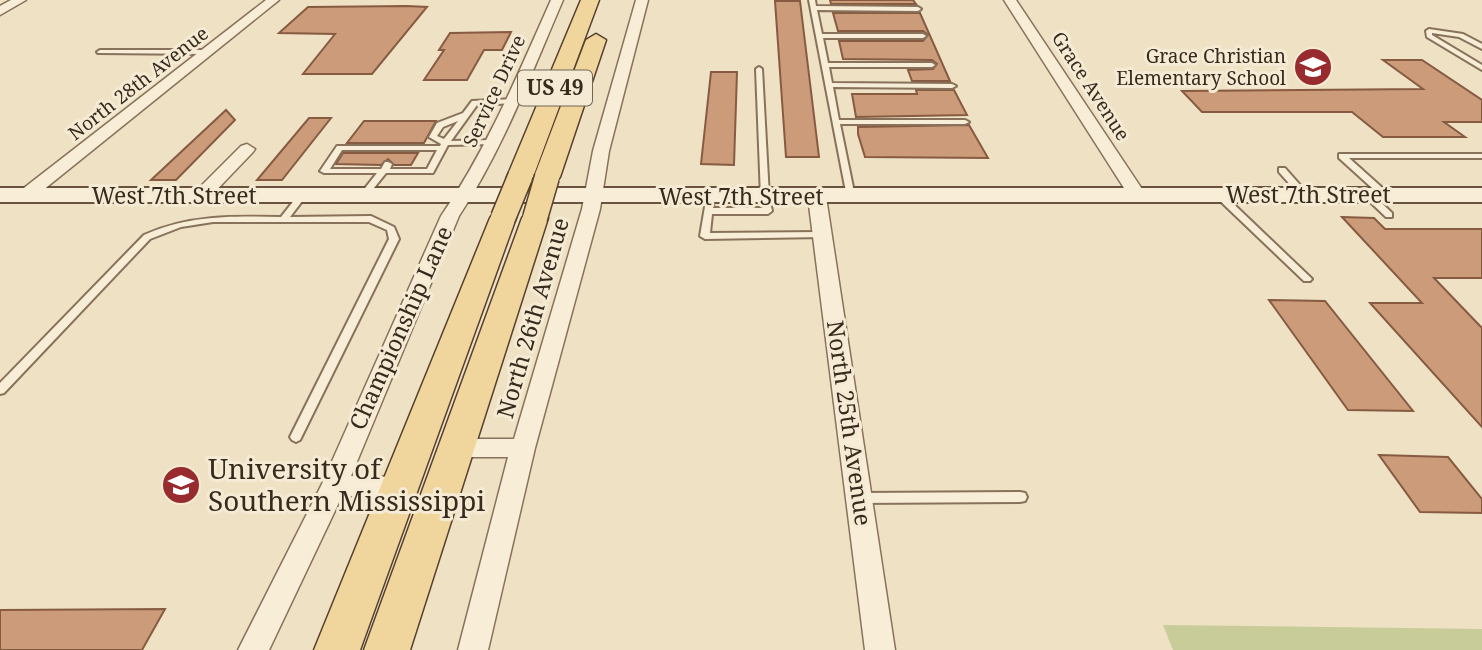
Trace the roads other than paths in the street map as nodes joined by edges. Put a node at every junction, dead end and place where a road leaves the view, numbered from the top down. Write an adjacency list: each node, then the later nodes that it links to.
1 (20, 0): 10 (street)
2 (273, 0): 15 (street, North 28th Avenue)
3 (556, 0): 22 (street, Service Drive)
4 (590, 0): 50 (main road, US 49, bridge)
5 (610, 0): 50 (main road, US 49, bridge)
6 (642, 0): 42 (street, North 26th Avenue)
7 (1010, 0): 36 (street, Grace Avenue)
8 (813, 4): 9 (lane); 11 (lane)
9 (918, 9)
10 (0, 11)
11 (820, 36): 12 (lane); 16 (lane)
12 (923, 36)
13 (1482, 47): 18 (lane)
14 (100, 52): 15 (lane)
15 (207, 52): 35 (street, North 28th Avenue)
16 (826, 65): 17 (lane); 20 (lane)
17 (932, 65)
18 (1482, 68)
19 (759, 69): 49 (lane)
20 (830, 85): 21 (lane); 24 (lane)
21 (952, 86)
22 (513, 101): 23 (lane); 26 (street, Service Drive)
23 (466, 115): 27 (lane); 27 (lane)
24 (838, 122): 25 (lane); 46 (lane)
25 (965, 122)
26 (492, 142): 27 (lane); 44 (street, Service Drive)
27 (444, 146): 32 (lane); 32 (lane)
28 (247, 149): 40 (street)
29 (1482, 156): 47 (lane)
30 (374, 160): 30 (lane); 31 (lane); 31 (lane)
31 (391, 160): 32 (lane); 32 (lane); 43 (lane)
32 (412, 160)
33 (1282, 170): 38 (lane)
34 (0, 195): 35 (main road, West 7th Street)
35 (26, 195): 40 (main road, West 7th Street)
36 (1137, 195): 37 (main road, West 7th Street); 46 (main road, West 7th Street)
37 (1219, 195): 38 (main road, West 7th Street); 54 (lane)
38 (1304, 195): 47 (main road, West 7th Street)
39 (1482, 195): 47 (main road, West 7th Street)
40 (201, 196): 41 (main road, West 7th Street)
41 (302, 196): 43 (main road, West 7th Street); 51 (lane)
42 (592, 196): 44 (main road, West 7th Street); 48 (main road, West 7th Street); 58 (street, North 26th Avenue)
43 (362, 197): 44 (main road, West 7th Street)
44 (461, 197): 59 (street, Championship Lane)
45 (817, 197): 46 (main road, West 7th Street); 49 (main road, West 7th Street); 53 (street, North 25th Avenue)
46 (851, 197)
47 (1381, 202)
48 (709, 204): 49 (main road, West 7th Street); 52 (lane)
49 (767, 204): 52 (lane)
50 (519, 218): 57 (main road, US 49); 60 (main road, US 49)
51 (282, 220): 55 (lane); 56 (lane)
52 (770, 235): 53 (lane)
53 (822, 235): 62 (street, North 25th Avenue)
54 (1307, 279)
55 (0, 390)
56 (296, 438)
57 (455, 448): 58 (street); 65 (main road, US 49)
58 (523, 448): 66 (street, North 26th Avenue)
59 (334, 486): 60 (street); 63 (street, Championship Lane)
60 (400, 487): 64 (main road, US 49)
61 (1020, 497): 62 (lane)
62 (859, 498): 67 (street, North 25th Avenue)
63 (253, 650)
64 (337, 650)
65 (387, 650)
66 (473, 650)
67 (880, 650)

